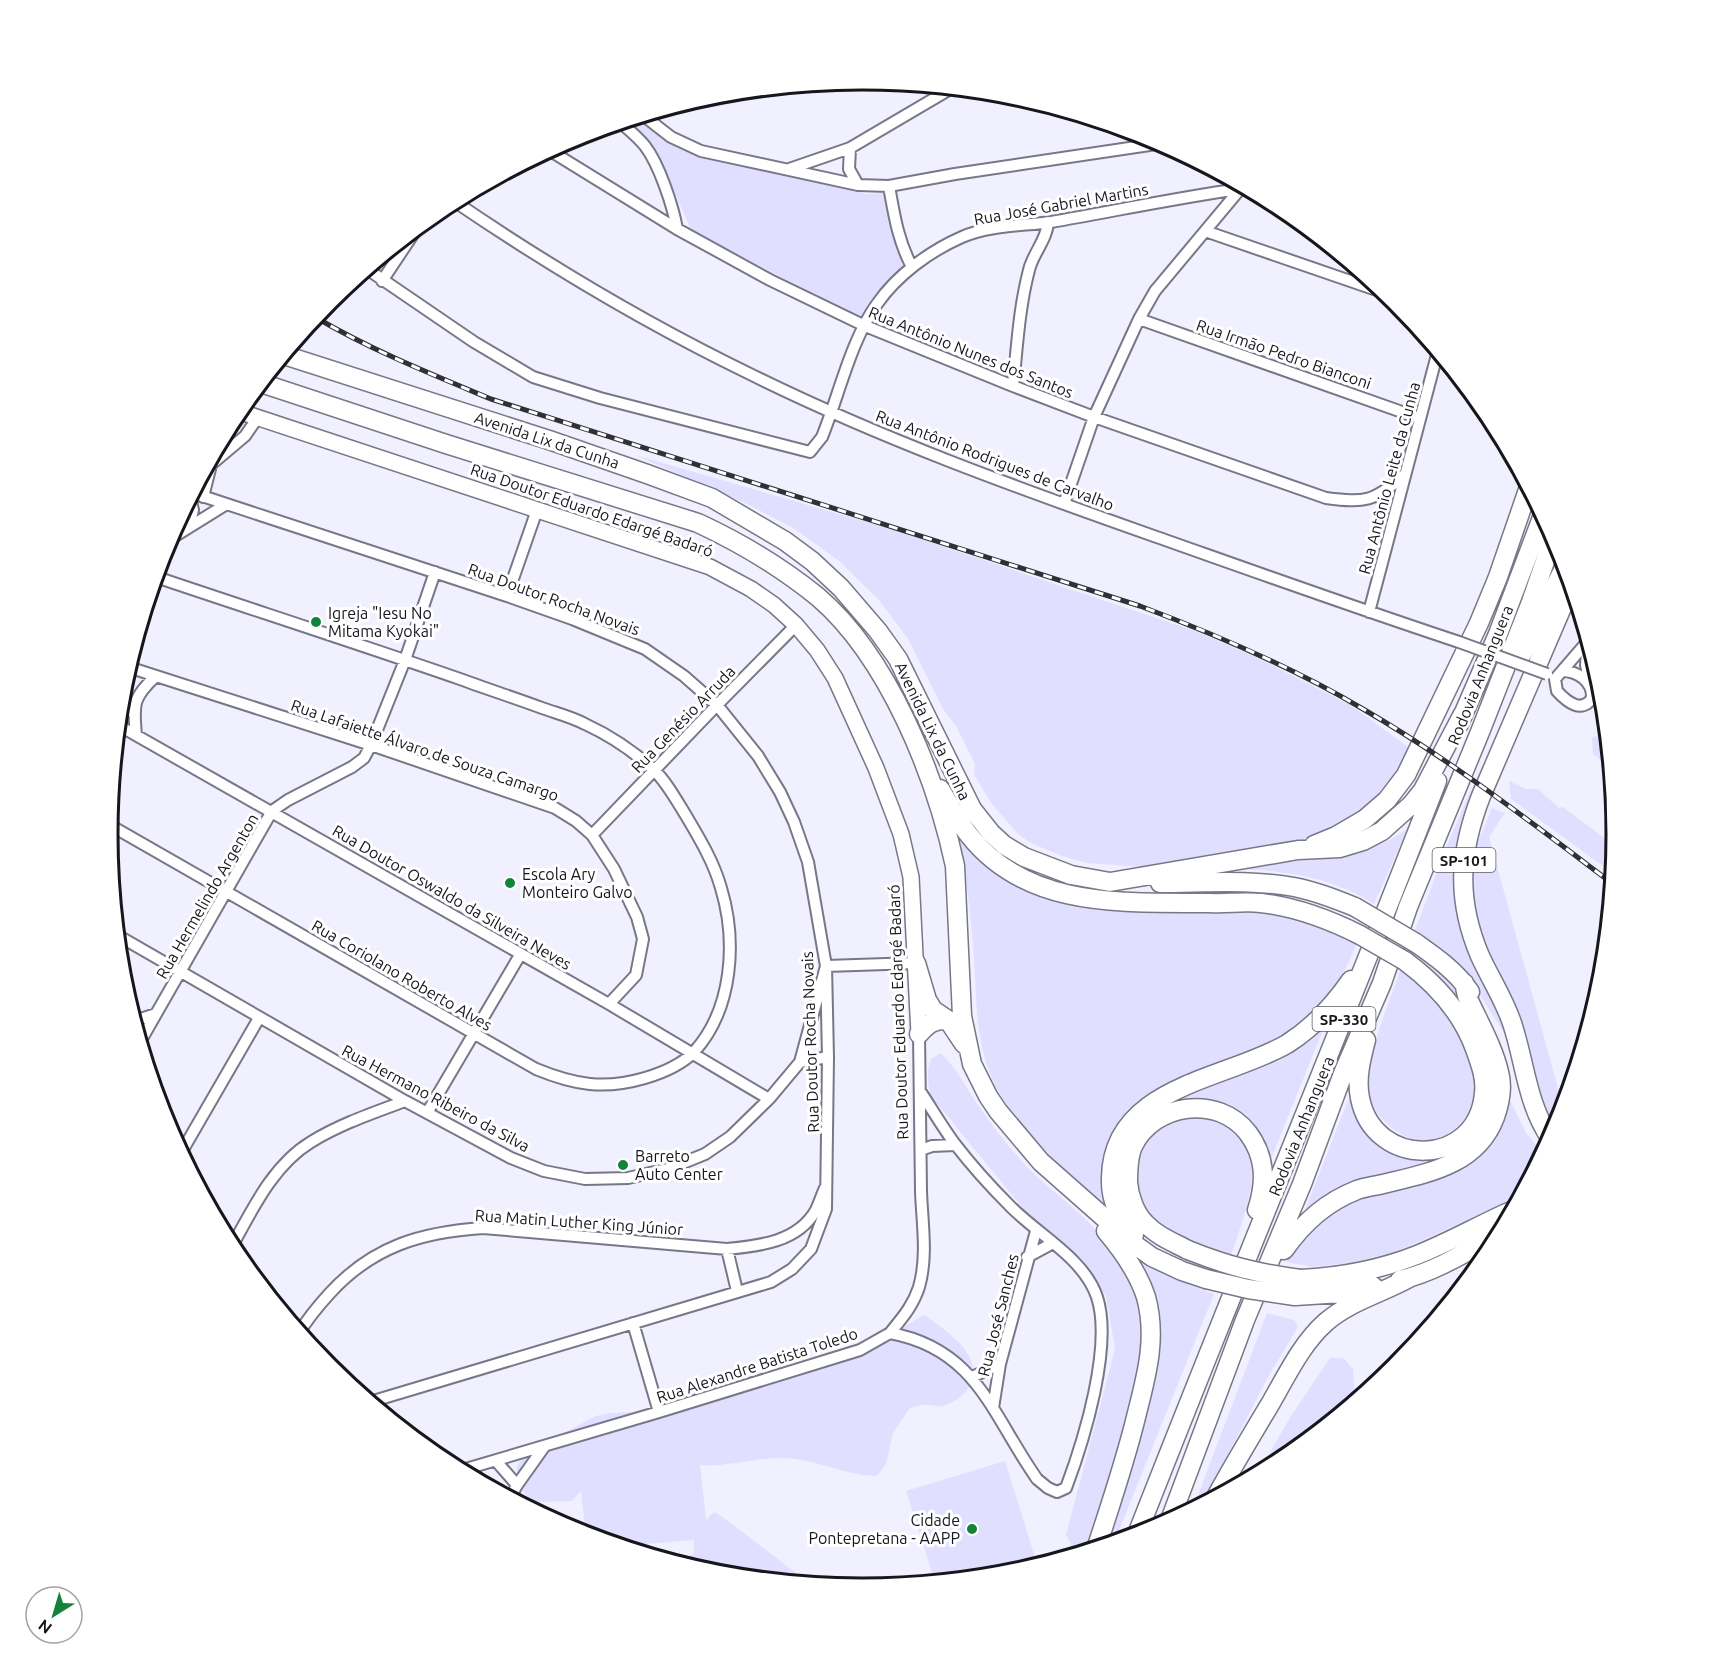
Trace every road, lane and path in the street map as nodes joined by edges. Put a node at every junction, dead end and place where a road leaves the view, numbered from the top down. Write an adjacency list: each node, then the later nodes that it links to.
1 (941, 94): 5 (street)
2 (651, 121): 7 (street)
3 (627, 129): 14 (street)
4 (1144, 146): 9 (street)
5 (850, 148): 7 (street); 8 (street)
6 (558, 156): 14 (street, Rua Antônio Nunes dos Santos)
7 (789, 169): 8 (street)
8 (858, 185): 9 (street)
9 (889, 186): 17 (street)
10 (1234, 189): 13 (street, Rua José Gabriel Martins)
11 (1238, 192): 15 (street)
12 (462, 207): 27 (street, Rua Antônio Rodrigues de Carvalho)
13 (1048, 222): 17 (street, Rua José Gabriel Martins); 26 (street)
14 (677, 229): 22 (street, Rua Antônio Nunes dos Santos)
15 (1205, 231): 20 (street); 21 (street)
16 (404, 248): 19 (street)
17 (912, 267): 22 (street, Rua José Gabriel Martins)
18 (373, 274): 19 (street)
19 (382, 281): 27 (street, Rua José Gabriel Martins)
20 (1365, 286)
21 (1138, 319): 30 (street); 31 (street, Rua Irmão Pedro Bianconi)
22 (863, 325): 26 (street, Rua Antônio Nunes dos Santos); 27 (street, Rua José Gabriel Martins)
23 (292, 357): 74 (highway, Avenida Lix da Cunha)
24 (1435, 360): 31 (street, Rua Antônio Leite da Cunha)
25 (269, 386): 68 (highway, Avenida Lix da Cunha)
26 (1013, 386): 30 (street, Rua Antônio Nunes dos Santos)
27 (832, 412): 36 (street, Rua Antônio Rodrigues de Carvalho)
28 (248, 414): 29 (street, Rua Doutor Eduardo Edargé Badaró)
29 (258, 417): 32 (street); 39 (street, Rua Doutor Eduardo Edargé Badaró)
30 (1094, 417): 33 (street, Rua Antônio Nunes dos Santos); 36 (street)
31 (1419, 418): 33 (street, Rua Antônio Leite da Cunha)
32 (222, 455)
33 (1404, 475): 49 (street, Rua Antônio Leite da Cunha)
34 (200, 496): 37 (street, Rua Doutor Rocha Novais)
35 (1526, 497): 73 (highway)
36 (1064, 504): 49 (street, Rua Antônio Rodrigues de Carvalho)
37 (225, 505): 41 (street); 44 (street, Rua Doutor Rocha Novais)
38 (193, 510): 41 (street)
39 (537, 510): 48 (street); 50 (street, Rua Doutor Eduardo Edargé Badaró)
40 (1539, 525): 63 (highway, Rodovia Anhanguera / SP-330)
41 (189, 526): 42 (street)
42 (184, 529)
43 (1549, 549): 65 (highway, Rodovia Anhanguera / SP-330)
44 (435, 572): 48 (street, Rua Doutor Rocha Novais); 52 (street, Rua Hermelindo Argenton)
45 (1560, 576): 65 (highway)
46 (164, 580): 52 (street)
47 (1567, 595): 100 (highway, SP-101)
48 (507, 596): 60 (street, Rua Doutor Rocha Novais)
49 (1369, 612): 55 (street, Rua Antônio Rodrigues de Carvalho, bridge)
50 (796, 625): 60 (street, Rua Genésio Arruda); 79 (street, Rua Doutor Eduardo Edargé Badaró)
51 (1583, 645): 55 (street)
52 (405, 660): 67 (street, Rua Hermelindo Argenton); 69 (street)
53 (1586, 660): 58 (street)
54 (137, 669): 56 (street, Rua Lafaiette Álvaro de Souza Camargo)
55 (1555, 675): 58 (street, Rua Antônio Rodrigues de Carvalho); 58 (street)
56 (156, 676): 59 (street); 67 (street, Rua Lafaiette Álvaro de Souza Camargo)
57 (135, 678): 59 (street)
58 (1590, 686)
59 (140, 690): 61 (street)
60 (717, 705): 69 (street, Rua Genésio Arruda); 80 (street, Rua Doutor Rocha Novais)
61 (133, 709): 62 (street); 66 (street)
62 (128, 711)
63 (1463, 714): 73 (highway, Avenida Lix da Cunha); 77 (highway, Rodovia Anhanguera / SP-330)
64 (125, 729): 66 (street, Rua Doutor Oswaldo da Silveira Neves)
65 (1480, 732): 82 (highway, Rodovia Anhanguera / SP-330)
66 (136, 735): 70 (street, Rua Doutor Oswaldo da Silveira Neves)
67 (371, 746): 70 (street, Rua Hermelindo Argenton); 72 (street, Rua Lafaiette Álvaro de Souza Camargo)
68 (923, 759): 77 (highway); 92 (highway, Avenida Lix da Cunha)
69 (655, 770): 72 (street, Rua Genésio Arruda); 93 (street)
70 (272, 811): 75 (street, Rua Hermelindo Argenton); 78 (street, Rua Doutor Oswaldo da Silveira Neves)
71 (118, 830): 75 (street, Rua Coriolano Roberto Alves)
72 (592, 836): 84 (street, Rua Lafaiette Álvaro de Souza Camargo)
73 (1298, 850): 74 (highway, Avenida Lix da Cunha)
74 (1110, 882): 83 (highway, bridge)
75 (226, 892): 81 (street, Rua Hermelindo Argenton); 90 (street, Rua Coriolano Roberto Alves)
76 (125, 940): 81 (street, Rua Hermano Ribeiro da Silva)
77 (1367, 940): 82 (highway, bridge); 116 (highway); 121 (highway, Rodovia Anhanguera / SP-330)
78 (520, 955): 84 (street, Rua Doutor Oswaldo da Silveira Neves); 90 (street)
79 (916, 963): 80 (street); 88 (highway); 91 (street, Rua Doutor Eduardo Edargé Badaró)
80 (826, 966): 94 (street, Rua Doutor Rocha Novais); 95 (street, Rua Hermano Ribeiro da Silva)
81 (181, 973): 85 (street, Rua Hermelindo Argenton); 87 (street, Rua Hermano Ribeiro da Silva)
82 (1382, 983): 107 (highway, Rodovia Anhanguera / SP-330)
83 (1464, 983): 101 (highway); 114 (highway)
84 (609, 1004): 93 (street, Rua Doutor Oswaldo da Silveira Neves)
85 (156, 1014): 86 (street); 89 (street, Rua Hermelindo Argenton)
86 (141, 1018)
87 (260, 1018): 98 (street, Rua Hermano Ribeiro da Silva); 102 (street)
88 (948, 1020): 91 (highway); 92 (highway)
89 (145, 1033)
90 (475, 1033): 93 (street, Rua Coriolano Roberto Alves); 99 (street)
91 (919, 1034): 96 (street, Rua Doutor Eduardo Edargé Badaró)
92 (969, 1052): 106 (highway, Avenida Lix da Cunha)
93 (693, 1053): 97 (street, Rua Doutor Oswaldo da Silveira Neves)
94 (828, 1057): 95 (street); 105 (street, Rua Doutor Rocha Novais)
95 (800, 1062): 97 (street, Rua Hermano Ribeiro da Silva)
96 (920, 1092): 103 (street); 104 (street, Rua Doutor Eduardo Edargé Badaró)
97 (769, 1099): 99 (street, Rua Hermano Ribeiro da Silva)
98 (405, 1101): 99 (street, Rua Hermano Ribeiro da Silva); 110 (street)
99 (427, 1113)
100 (1545, 1130)
101 (1542, 1137)
102 (186, 1144)
103 (956, 1145): 104 (street); 109 (street)
104 (921, 1150): 120 (street, Rua Doutor Eduardo Edargé Badaró)
105 (827, 1182): 113 (street, Rua Matin Luther King Júnior); 119 (street, Rua Doutor Rocha Novais)
106 (1063, 1182): 116 (highway); 142 (highway)
107 (1302, 1184): 114 (highway); 139 (highway, Rodovia Anhanguera / SP-330)
108 (1502, 1216): 118 (highway)
109 (1036, 1231): 112 (street); 115 (street, Rua José Sanches)
110 (237, 1238)
111 (1486, 1241): 117 (highway)
112 (1053, 1243): 115 (street); 129 (street)
113 (727, 1249): 119 (street); 123 (street, Rua Matin Luther King Júnior)
114 (1284, 1250): 138 (highway)
115 (1028, 1257): 126 (street, Rua José Sanches)
116 (1182, 1271): 118 (highway, bridge)
117 (1411, 1277): 118 (highway); 136 (highway)
118 (1297, 1287): 121 (highway, bridge)
119 (737, 1291): 122 (street, Rua Doutor Rocha Novais)
120 (907, 1313): 124 (street, Rua Doutor Eduardo Edargé Badaró); 125 (street)
121 (1220, 1322): 134 (highway, Rodovia Anhanguera / SP-330)
122 (633, 1323): 128 (street, Rua Doutor Rocha Novais); 130 (street)
123 (304, 1326)
124 (890, 1333): 125 (street); 130 (street, Rua Alexandre Batista Toledo)
125 (911, 1337): 127 (street)
126 (1000, 1364): 127 (street); 129 (street, Rua José Sanches)
127 (972, 1377): 129 (street)
128 (379, 1399)
129 (993, 1408)
130 (659, 1412): 131 (street, Rua Alexandre Batista Toledo)
131 (544, 1447): 132 (street, Rua Alexandre Batista Toledo); 135 (street)
132 (496, 1461): 133 (street, Rua Alexandre Batista Toledo); 135 (street)
133 (471, 1468)
134 (1162, 1471): 140 (highway, Rodovia Anhanguera / SP-330); 141 (highway)
135 (516, 1485): 137 (street)
136 (1223, 1486)
137 (513, 1491)
138 (1185, 1505)
139 (1174, 1510)
140 (1141, 1524)
141 (1133, 1527)
142 (1099, 1540)

